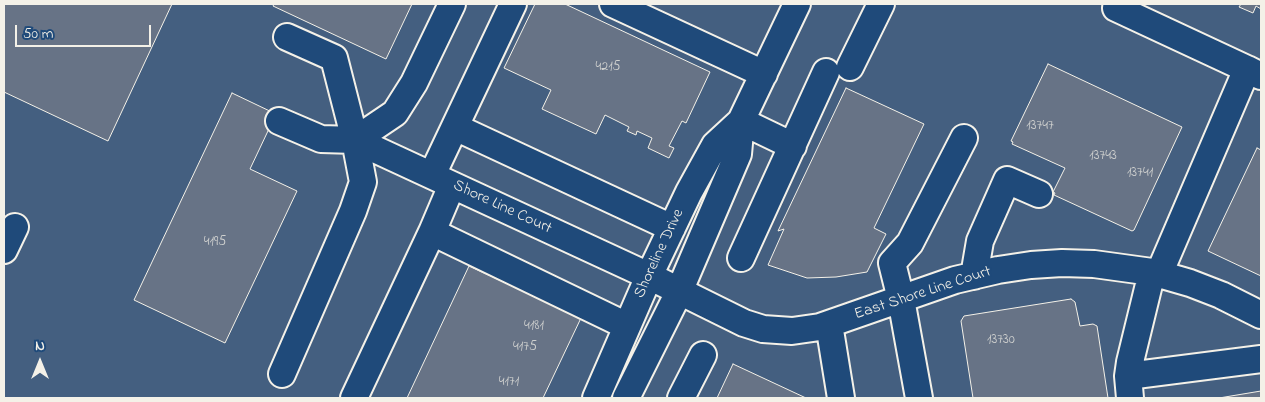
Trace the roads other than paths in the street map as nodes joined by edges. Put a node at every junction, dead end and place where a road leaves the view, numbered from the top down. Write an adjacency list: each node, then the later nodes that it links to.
1 (452, 4): 14 (street)
2 (513, 4): 12 (street)
3 (613, 4): 9 (street)
4 (797, 4): 9 (street, Shoreline Drive)
5 (881, 4): 15 (street)
6 (1116, 8): 8 (street)
7 (287, 37): 14 (street)
8 (1254, 73): 21 (street)
9 (764, 74): 11 (street, Shoreline Drive)
10 (279, 121): 14 (street)
11 (741, 121): 15 (street); 18 (street, Shoreline Drive); 24 (street, Shoreline Drive)
12 (455, 127): 16 (street); 18 (street)
13 (964, 138): 25 (street)
14 (355, 140): 16 (street, Shore Line Court); 31 (street)
15 (793, 146): 20 (street)
16 (442, 180): 19 (street); 22 (street, Shore Line Court)
17 (1039, 194): 23 (street)
18 (672, 228): 22 (street, Shoreline Drive)
19 (432, 232): 28 (street); 33 (street)
20 (741, 258)
21 (1155, 273): 23 (street, East Shore Line Court); 26 (street, East Shore Line Court); 32 (street)
22 (649, 276): 24 (street, East Shore Line Court); 28 (street, Shoreline Drive)
23 (974, 276): 25 (street, East Shore Line Court)
24 (679, 292): 27 (street, East Shore Line Court); 35 (street, Shoreline Drive)
25 (901, 299): 27 (street, East Shore Line Court); 38 (street)
26 (1261, 315)
27 (829, 324): 37 (street)
28 (627, 326): 34 (street, Shoreline Drive)
29 (703, 355): 36 (street)
30 (1261, 359): 32 (street)
31 (282, 374)
32 (1129, 387)
33 (354, 398)
34 (596, 398)
35 (626, 398)
36 (681, 398)
37 (841, 398)
38 (918, 398)

